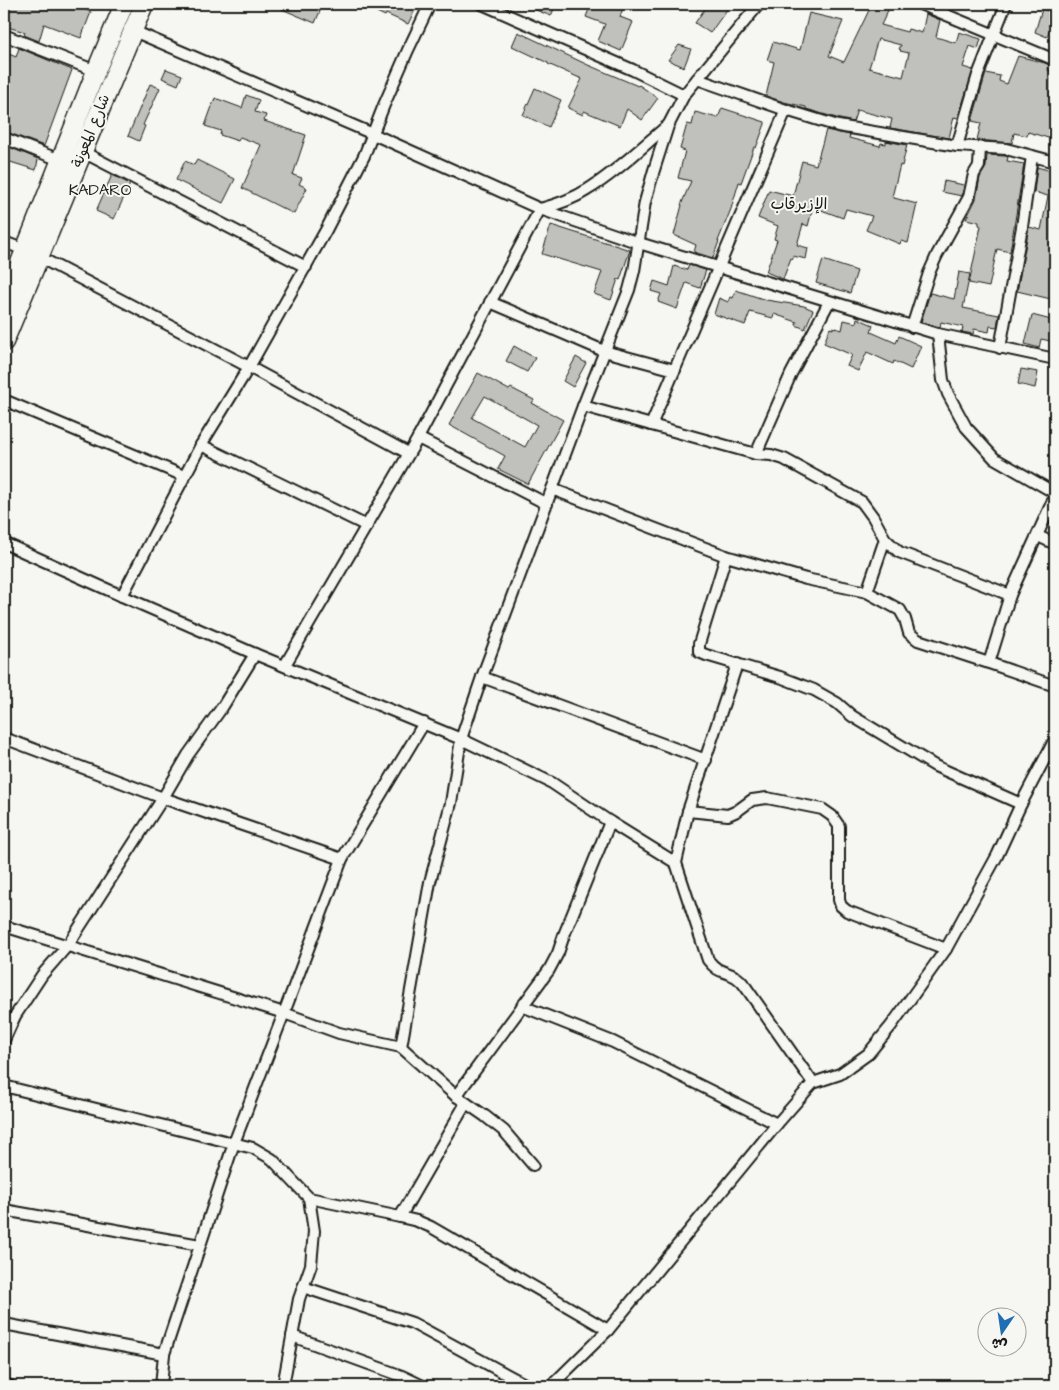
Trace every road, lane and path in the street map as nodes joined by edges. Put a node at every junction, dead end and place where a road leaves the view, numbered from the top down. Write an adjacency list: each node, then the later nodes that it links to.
1 (124, 4): 8 (highway, شارع المعونة)
2 (144, 4): 9 (highway, شارع المعونة)
3 (430, 4): 18 (street)
4 (482, 4): 15 (street)
5 (759, 4): 14 (street)
6 (920, 4): 11 (street)
7 (1006, 4): 11 (street)
8 (116, 24): 9 (street); 13 (highway, شارع المعونة)
9 (133, 30): 18 (street); 22 (highway, شارع المعونة)
10 (4, 35): 13 (street)
11 (993, 35): 12 (street); 20 (street)
12 (1055, 60)
13 (96, 71): 24 (highway, شارع المعونة)
14 (697, 79): 15 (street); 16 (street)
15 (684, 95): 17 (street)
16 (786, 110): 20 (street); 31 (street)
17 (668, 126): 26 (street); 28 (street)
18 (373, 134): 26 (street); 30 (street)
19 (4, 138): 24 (street)
20 (957, 146): 21 (street)
21 (980, 148): 23 (street); 36 (street)
22 (83, 152): 29 (highway, شارع المعونة); 30 (street)
23 (1032, 156): 25 (street); 39 (street)
24 (60, 160): 29 (highway, شارع المعونة)
25 (1055, 162)
26 (540, 209): 28 (street); 33 (street)
27 (4, 242): 29 (street)
28 (639, 243): 31 (street); 40 (street)
29 (32, 254): 32 (highway, شارع المعونة); 42 (street)
30 (306, 267): 42 (street)
31 (719, 267): 34 (street); 43 (street)
32 (17, 290): 35 (highway, شارع المعونة); 38 (highway, شارع المعونة)
33 (490, 302): 40 (street); 47 (street)
34 (828, 302): 36 (street); 50 (street)
35 (4, 303)
36 (912, 327): 37 (street)
37 (938, 334): 39 (street); 53 (street)
38 (4, 342)
39 (1000, 348): 41 (street)
40 (604, 351): 43 (street); 45 (street)
41 (1055, 359)
42 (249, 367): 48 (street); 49 (street)
43 (675, 370): 46 (street)
44 (4, 400): 51 (street)
45 (582, 406): 46 (street); 52 (street)
46 (651, 425): 50 (street)
47 (418, 438): 49 (street); 54 (street)
48 (201, 445): 51 (street); 55 (street)
49 (408, 453): 55 (street)
50 (756, 454): 57 (street)
51 (184, 476): 63 (street)
52 (552, 489): 54 (street); 60 (street)
53 (1055, 495): 56 (street)
54 (547, 504): 68 (street)
55 (367, 526): 67 (street)
56 (1038, 536): 59 (street); 62 (street)
57 (885, 539): 61 (street); 62 (street)
58 (4, 543): 63 (street)
59 (1055, 544)
60 (726, 556): 61 (street); 66 (street)
61 (867, 592): 65 (street)
62 (1010, 595): 65 (street)
63 (122, 596): 64 (street)
64 (255, 654): 67 (street); 75 (street)
65 (990, 663): 69 (street)
66 (737, 664): 74 (street); 76 (street)
67 (285, 665): 70 (street)
68 (482, 677): 72 (street); 74 (street)
69 (1055, 686)
70 (424, 723): 72 (street); 79 (street)
71 (4, 738): 75 (street)
72 (461, 739): 78 (street); 87 (street)
73 (1055, 739): 76 (street)
74 (706, 760): 77 (street)
75 (163, 798): 79 (street); 82 (street)
76 (1021, 804): 83 (street)
77 (688, 811): 80 (street); 83 (street)
78 (610, 822): 80 (street); 84 (street)
79 (342, 859): 85 (street)
80 (676, 863): 88 (street)
81 (4, 926): 82 (street)
82 (68, 945): 85 (street); 86 (street)
83 (946, 949): 88 (street)
84 (522, 1006): 90 (street); 92 (street)
85 (284, 1013): 87 (street); 93 (street)
86 (4, 1040)
87 (401, 1047): 90 (street)
88 (813, 1083): 92 (street)
89 (4, 1086): 93 (street)
90 (456, 1096): 91 (street)
91 (466, 1103): 94 (street); 97 (street)
92 (777, 1124): 101 (street)
93 (234, 1143): 95 (street); 98 (street)
94 (534, 1165)
95 (310, 1198): 97 (street); 99 (street)
96 (4, 1210): 98 (street)
97 (400, 1216): 101 (street)
98 (200, 1245): 103 (street)
99 (303, 1287): 102 (street); 109 (street)
100 (4, 1324): 103 (street)
101 (608, 1330): 110 (street)
102 (292, 1336): 107 (street); 108 (street)
103 (164, 1354): 106 (street)
104 (4, 1385): 105 (street)
105 (10, 1386)
106 (161, 1386)
107 (283, 1386)
108 (423, 1386)
109 (528, 1386)
110 (551, 1386)

